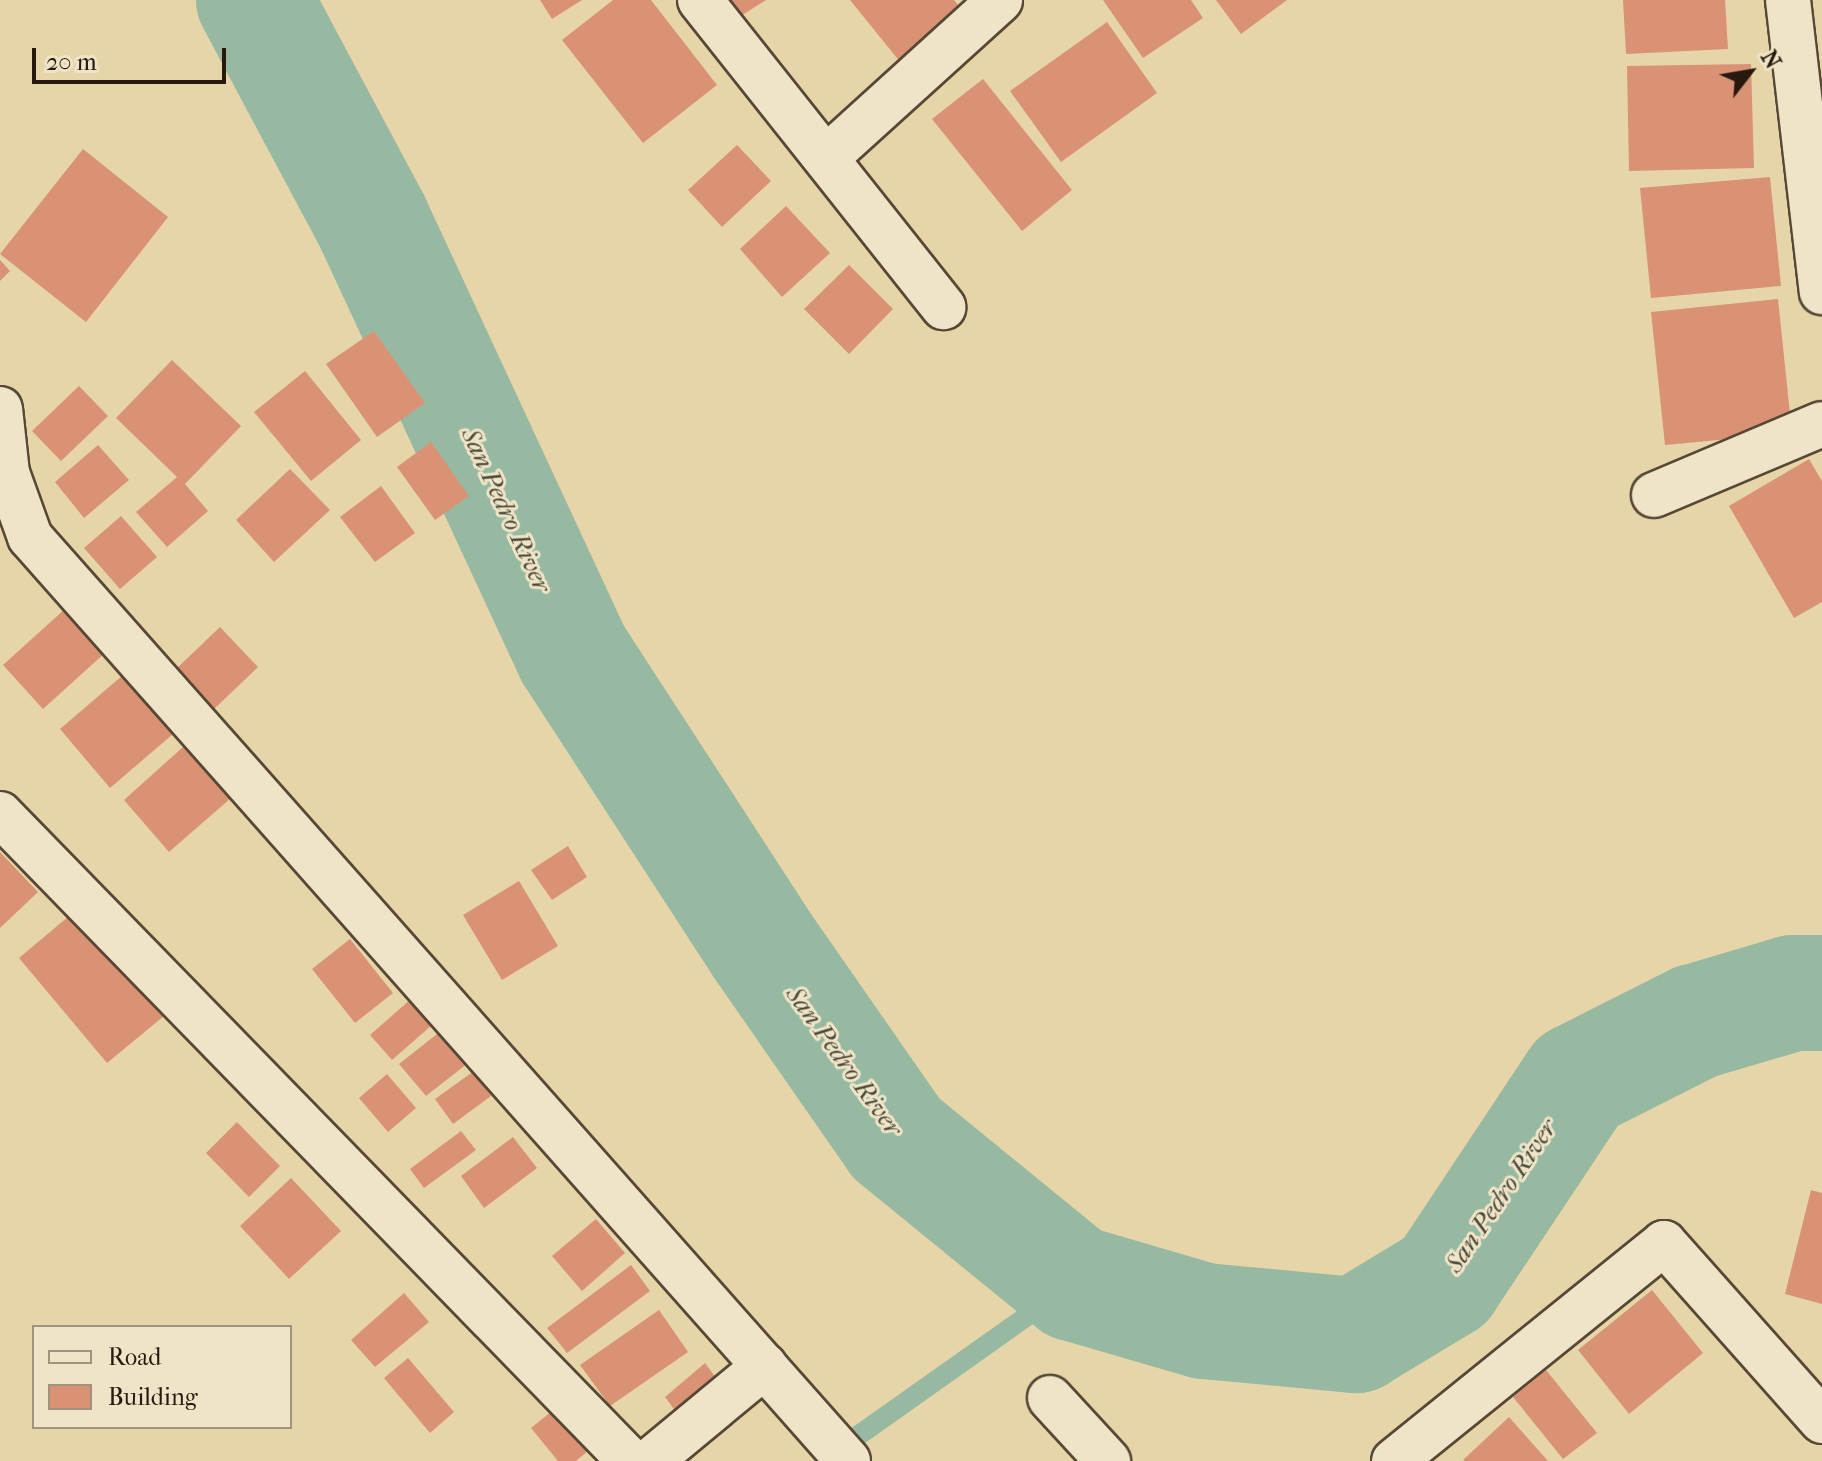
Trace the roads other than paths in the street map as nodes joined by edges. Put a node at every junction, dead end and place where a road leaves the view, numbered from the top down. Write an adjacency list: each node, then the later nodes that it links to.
1 (700, 0): 4 (street)
2 (1000, 0): 4 (street)
3 (1788, 0): 5 (street)
4 (826, 158): 6 (street)
5 (1822, 292)
6 (943, 307)
7 (0, 409): 11 (street)
8 (1822, 424): 9 (street)
9 (1654, 495)
10 (0, 814): 14 (street)
11 (778, 1380): 15 (street); 16 (street)
12 (1050, 1398): 17 (street)
13 (1822, 1421): 18 (street)
14 (630, 1461)
15 (650, 1461)
16 (848, 1461)
17 (1108, 1461)
18 (1394, 1461)

